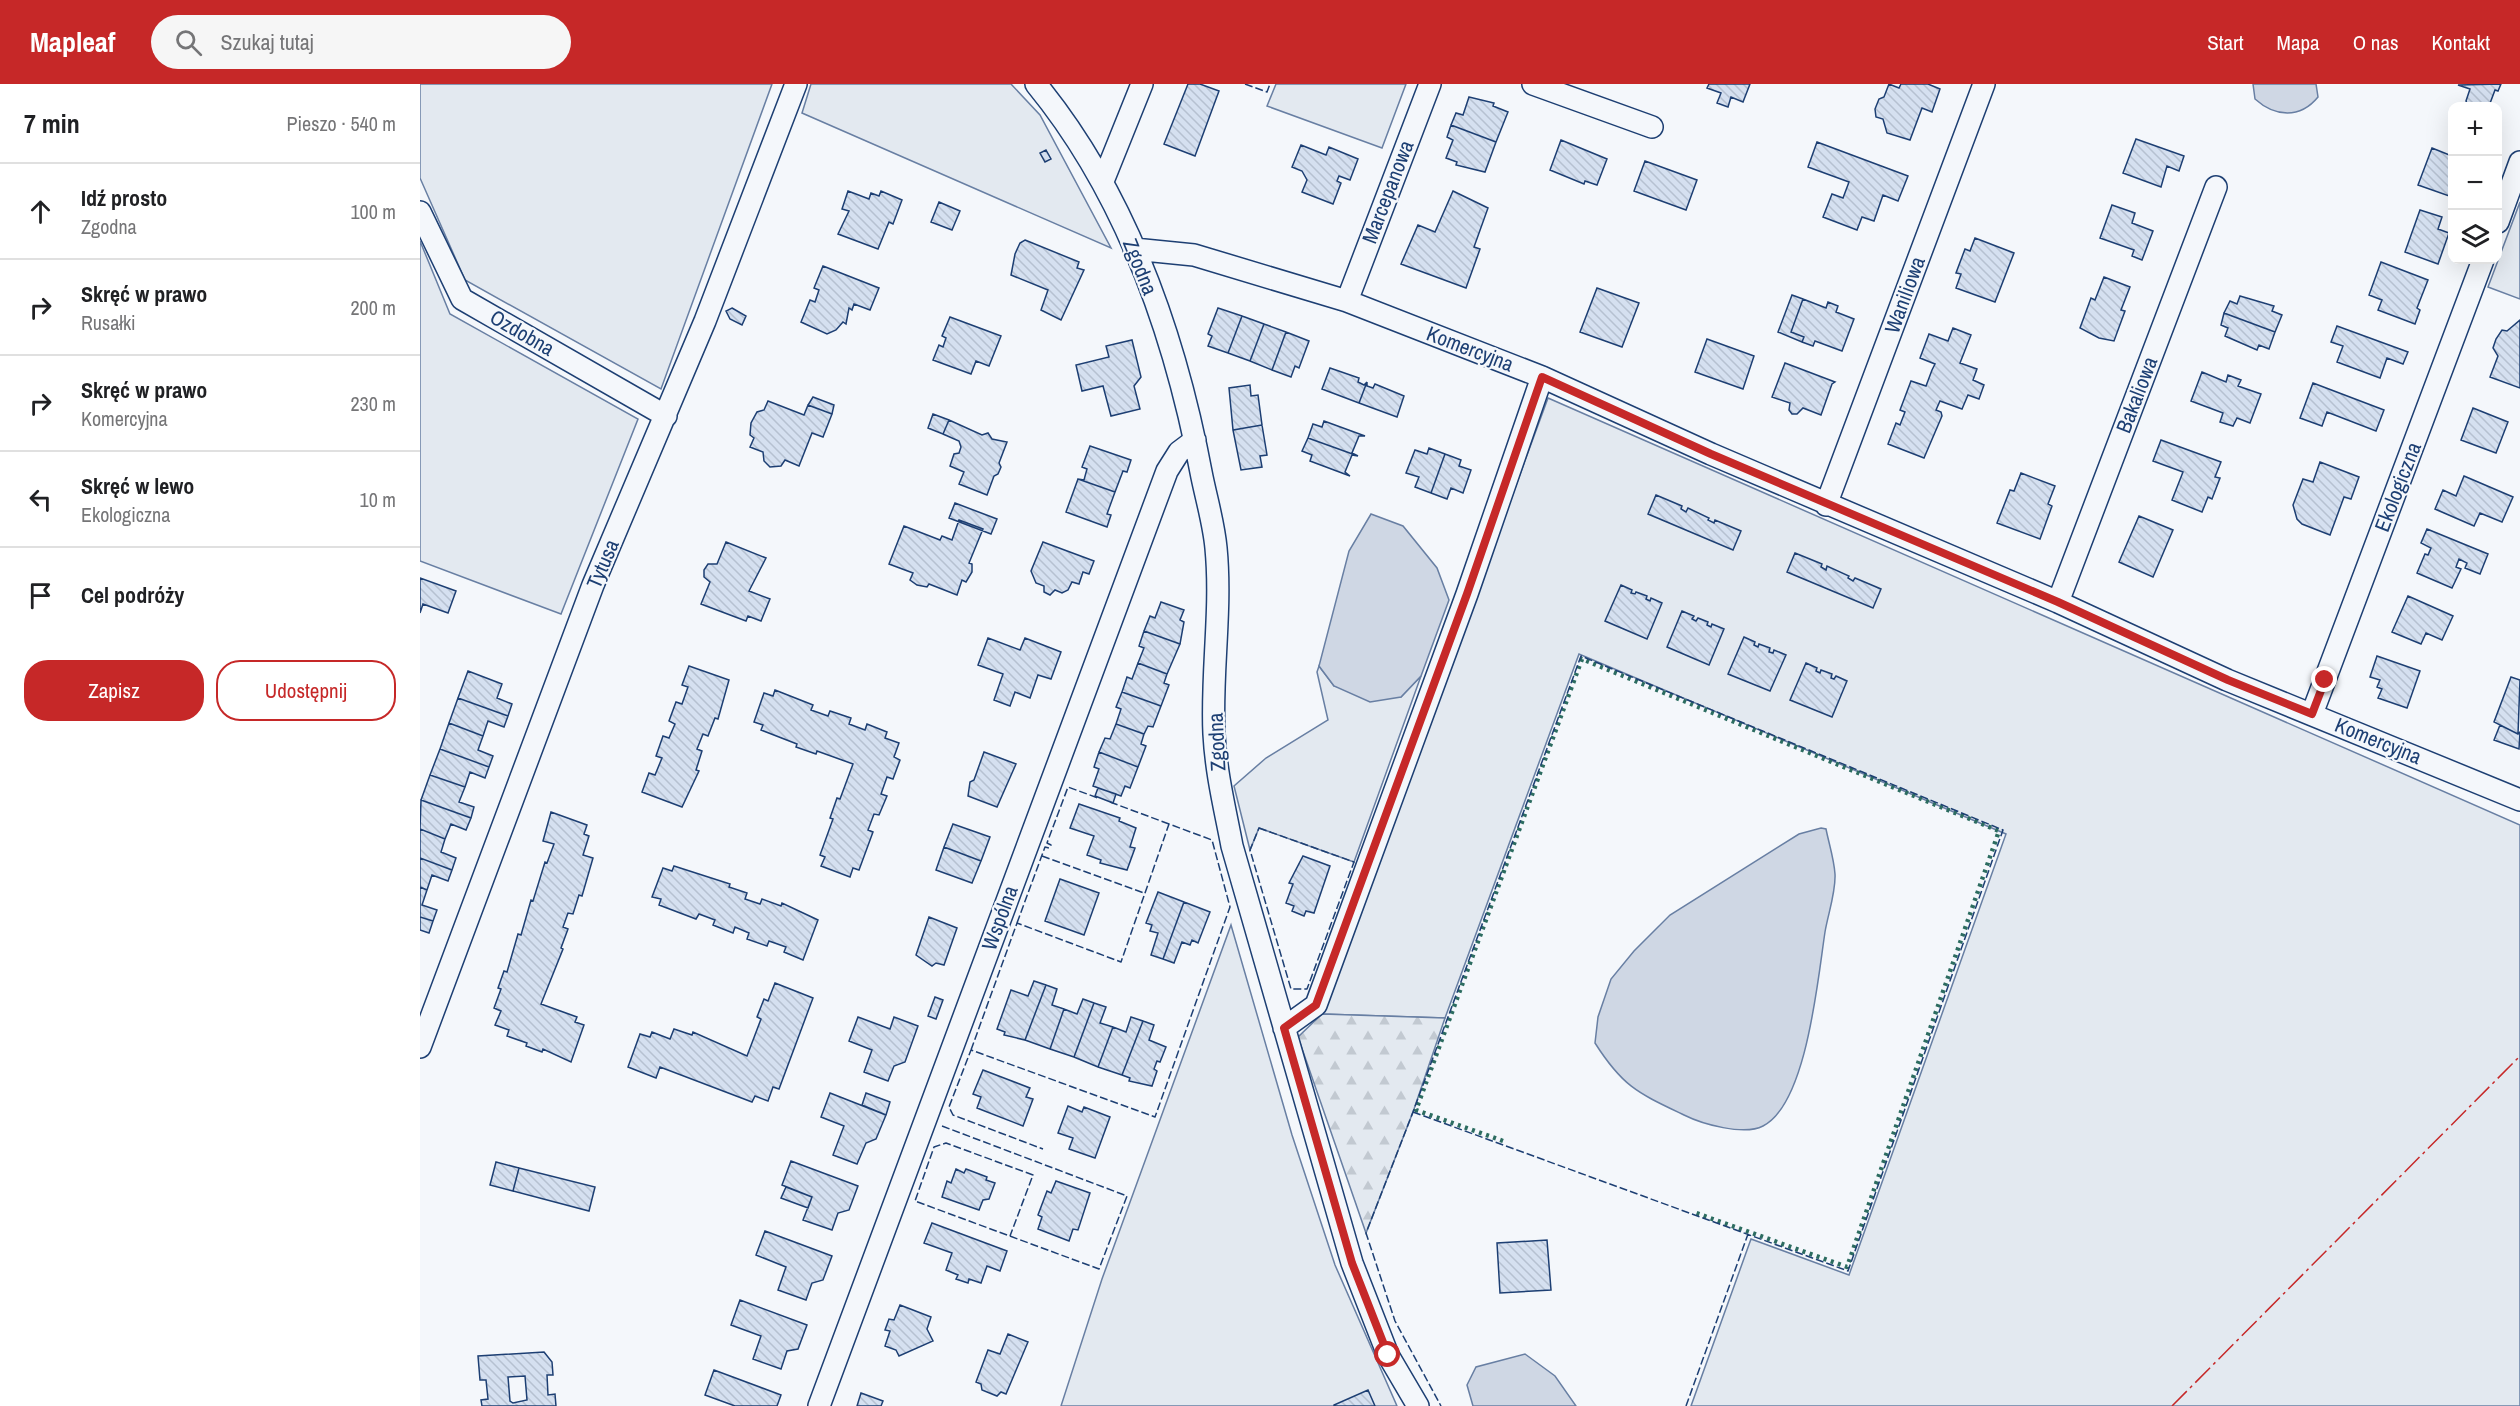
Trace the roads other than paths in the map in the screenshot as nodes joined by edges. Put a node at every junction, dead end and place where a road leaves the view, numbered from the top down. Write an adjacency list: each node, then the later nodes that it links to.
1 (796, 84): 17 (street, Tytusa)
2 (1036, 84): 9 (street, Zgodna)
3 (1142, 84): 9 (street)
4 (1430, 84): 15 (street, Marcepanowa)
5 (1533, 84): 7 (street)
6 (1984, 84): 19 (street, Waniliowa)
7 (1652, 127)
8 (2520, 162): 11 (street)
9 (1103, 181): 13 (street, Zgodna)
10 (2216, 187): 20 (street, Bakaliowa)
11 (2502, 211)
12 (420, 212): 17 (street, Ozdobna)
13 (1134, 249): 15 (street, Komercyjna); 18 (street, Zgodna)
14 (2481, 264): 21 (street, Ekologiczna)
15 (1347, 301): 16 (street, Komercyjna)
16 (1542, 377): 19 (street, Komercyjna); 23 (street)
17 (666, 416): 24 (street, Tytusa)
18 (1195, 440): 23 (street, Zgodna); 25 (street, Wspólna)
19 (1826, 505): 20 (street, Komercyjna)
20 (2058, 602): 21 (street, Komercyjna)
21 (2312, 714): 22 (street, Komercyjna)
22 (2520, 800)
23 (1284, 1028): 26 (street, Zgodna)
24 (421, 1043)
25 (819, 1406)
26 (1418, 1406)

